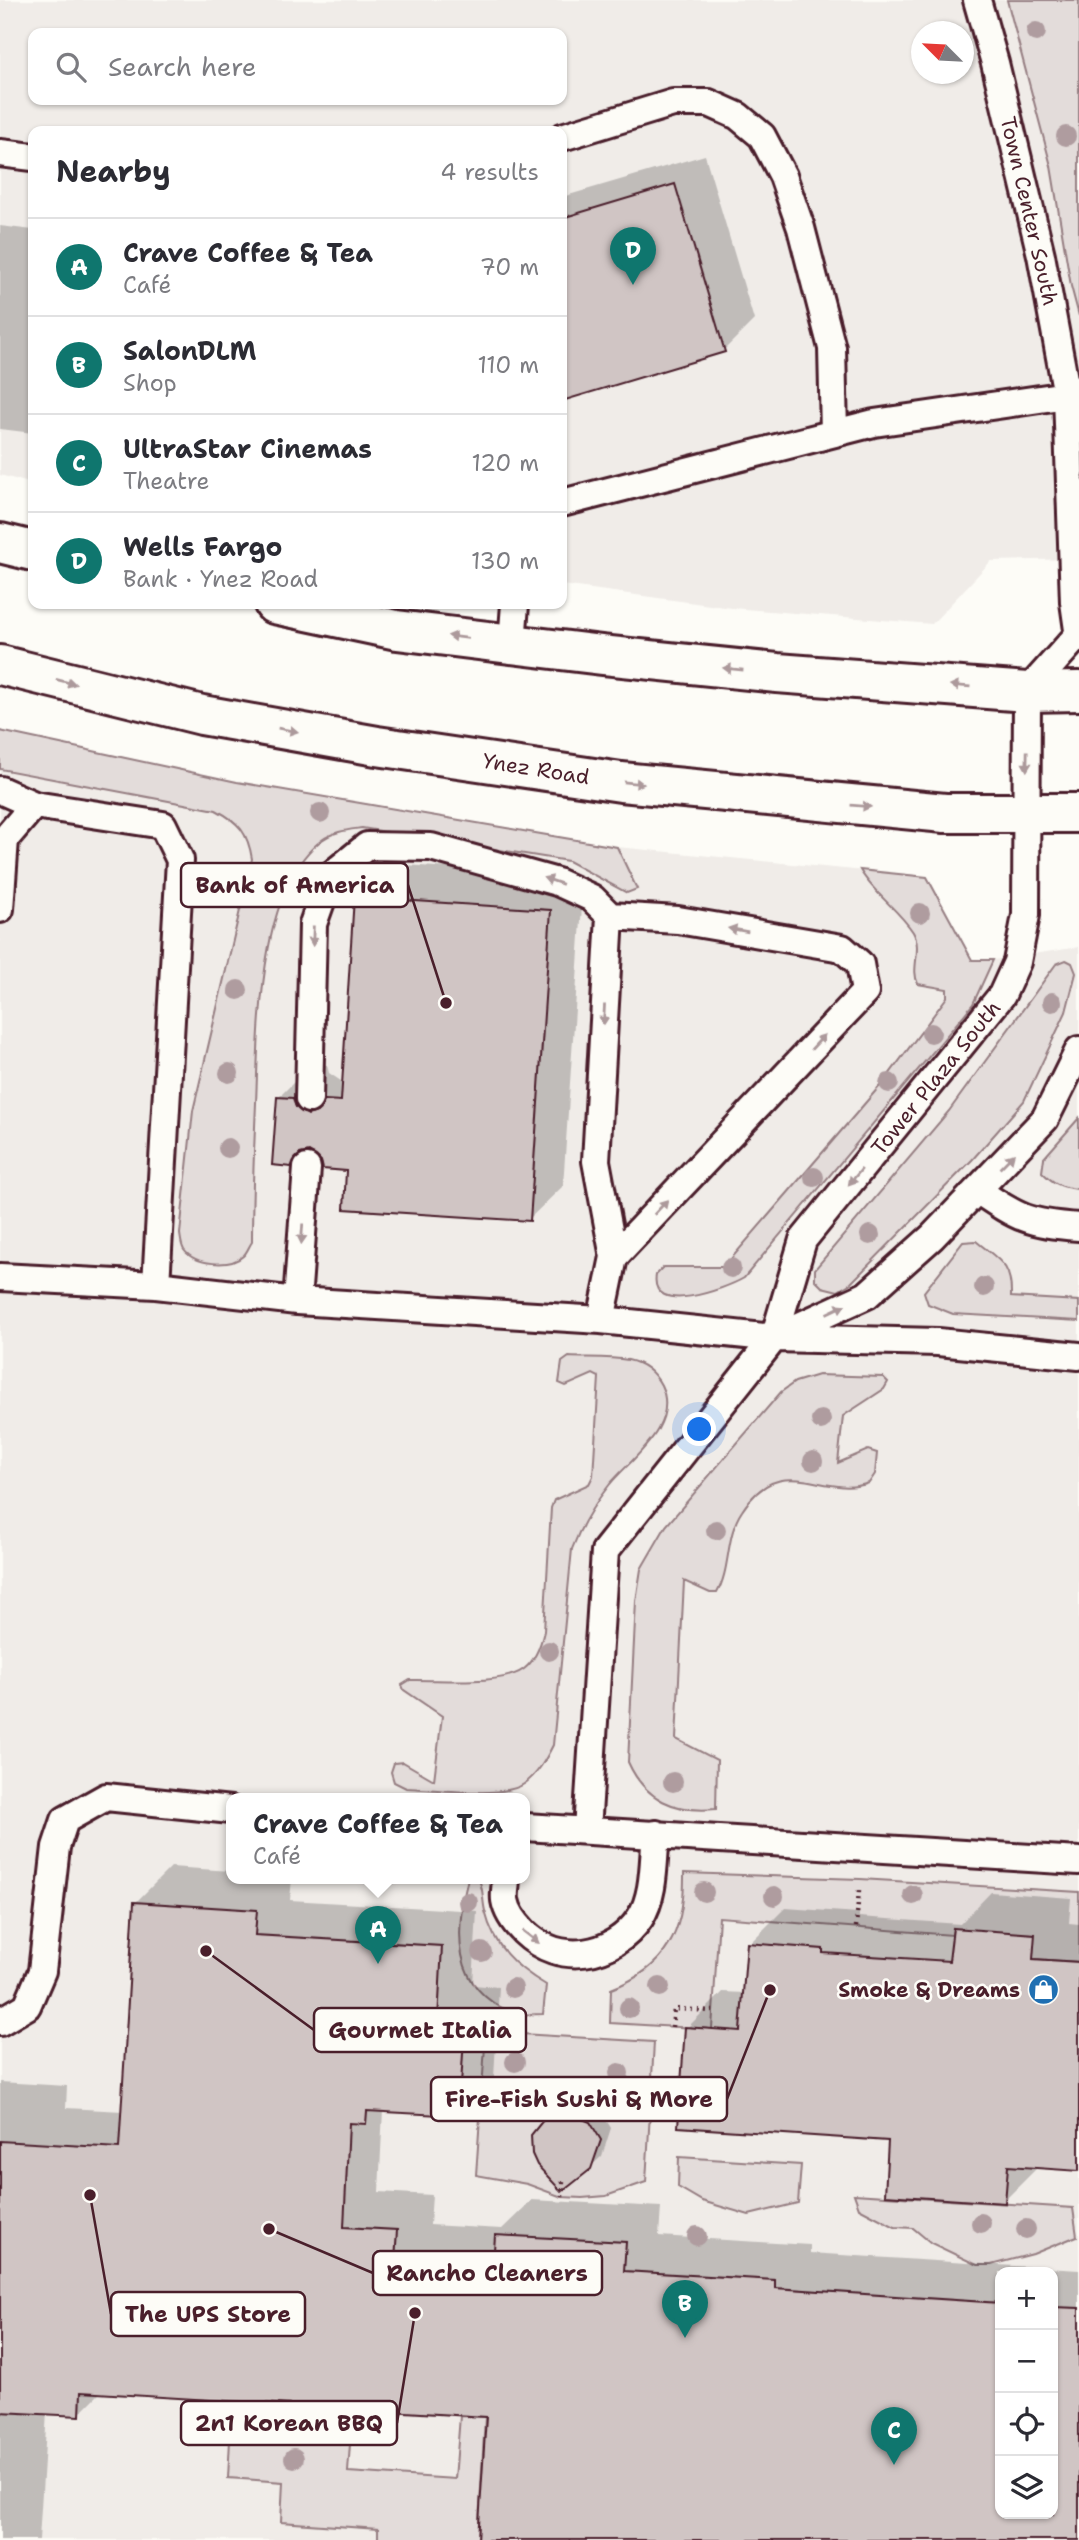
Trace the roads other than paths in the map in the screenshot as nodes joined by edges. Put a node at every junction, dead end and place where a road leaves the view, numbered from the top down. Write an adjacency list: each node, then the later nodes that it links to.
1 (976, 0): 5 (lane, Town Center South)
2 (567, 135): 6 (lane)
3 (0, 153): 4 (lane)
4 (28, 156)
5 (1067, 395): 6 (lane); 12 (lane, Town Center South)
6 (834, 433): 7 (lane)
7 (567, 502)
8 (0, 543): 9 (main road)
9 (28, 550)
10 (299, 609): 13 (main road, one-way to 10)
11 (515, 609): 13 (lane)
12 (1078, 636): 16 (lane, Town Center South)
13 (512, 645): 16 (main road, one-way to 13)
14 (0, 665): 20 (main road, Ynez Road, one-way to 20)
15 (1079, 691): 16 (main road)
16 (1027, 692): 20 (lane, Tower Plaza South, one-way to 20)
17 (0, 790): 18 (lane)
18 (34, 805): 21 (lane); 30 (lane)
19 (1079, 813): 20 (main road, Ynez Road)
20 (1026, 814): 34 (lane, Tower Plaza South, one-way to 34)
21 (0, 909)
22 (610, 916): 24 (lane, one-way to 24); 28 (lane, one-way to 28); 28 (lane, one-way to 22)
23 (1079, 1050): 26 (lane, one-way to 23)
24 (309, 1099)
25 (307, 1168): 32 (lane, one-way to 32)
26 (977, 1189): 27 (lane); 31 (lane)
27 (1079, 1227)
28 (614, 1257): 33 (lane)
29 (0, 1277): 30 (lane)
30 (156, 1284): 32 (lane)
31 (867, 1295): 34 (lane, one-way to 31); 35 (lane)
32 (298, 1301): 33 (lane)
33 (601, 1320): 34 (lane)
34 (774, 1338): 35 (lane); 39 (lane)
35 (883, 1339): 36 (lane)
36 (1079, 1356)
37 (226, 1809): 43 (lane)
38 (530, 1827): 39 (lane)
39 (587, 1830): 40 (lane)
40 (656, 1834): 41 (lane); 42 (lane, one-way to 40)
41 (1079, 1861)
42 (506, 1884)
43 (0, 2022)

